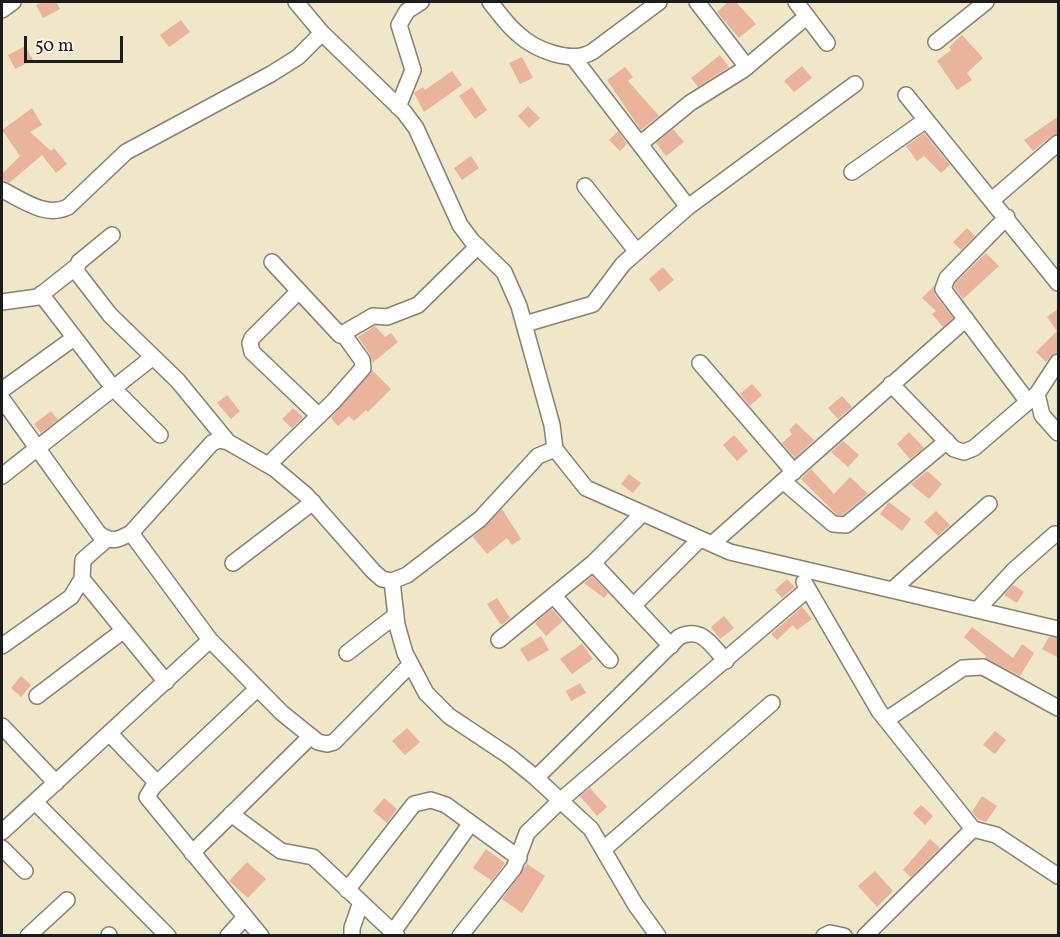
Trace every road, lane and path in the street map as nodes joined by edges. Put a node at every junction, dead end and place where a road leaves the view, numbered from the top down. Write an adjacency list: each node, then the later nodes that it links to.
1 (14, 2): 9 (street)
2 (296, 2): 11 (street)
3 (421, 2): 18 (street)
4 (490, 2): 14 (street)
5 (659, 2): 14 (street)
6 (697, 2): 15 (street)
7 (796, 2): 10 (street)
8 (986, 2): 12 (street)
9 (2, 10)
10 (806, 17): 13 (street); 15 (street)
11 (322, 33): 18 (street); 24 (street)
12 (936, 42)
13 (827, 43)
14 (573, 57): 21 (street)
15 (747, 67): 21 (street)
16 (855, 84): 26 (street)
17 (906, 95): 19 (street)
18 (398, 107): 29 (street)
19 (926, 120): 22 (street); 25 (street)
20 (1059, 143): 25 (street)
21 (639, 144): 26 (street)
22 (852, 172)
23 (585, 186): 30 (street)
24 (2, 190)
25 (992, 200): 27 (street)
26 (688, 207): 30 (street)
27 (1006, 218): 33 (street); 37 (street)
28 (111, 235): 32 (street)
29 (478, 246): 38 (street); 39 (street)
30 (637, 252): 38 (street)
31 (272, 262): 34 (street)
32 (76, 267): 35 (street); 41 (street)
33 (1059, 283)
34 (298, 292): 39 (street); 49 (street)
35 (41, 294): 36 (street); 40 (street)
36 (2, 302)
37 (966, 319): 44 (street); 47 (street)
38 (525, 324): 54 (street)
39 (344, 335): 49 (street)
40 (74, 338): 45 (street); 46 (street)
41 (153, 357): 45 (street); 53 (street)
42 (1059, 362): 47 (street)
43 (700, 363): 58 (street)
44 (891, 384): 52 (street); 58 (street)
45 (114, 389): 51 (street); 55 (street)
46 (2, 390)
47 (1032, 398): 50 (street); 52 (street)
48 (2, 399): 55 (street)
49 (319, 416): 56 (street)
50 (1059, 434)
51 (160, 435)
52 (947, 441): 58 (street)
53 (228, 442): 56 (street); 62 (street)
54 (555, 449): 61 (street); 70 (street)
55 (38, 450): 57 (street); 64 (street)
56 (268, 465): 59 (street)
57 (2, 476)
58 (789, 477): 65 (street)
59 (313, 502): 66 (street); 70 (street)
60 (989, 504): 72 (street)
61 (642, 514): 65 (street); 67 (street)
62 (131, 533): 64 (street); 79 (street)
63 (1055, 534): 75 (street)
64 (107, 539): 69 (street)
65 (706, 542): 68 (street); 74 (street)
66 (233, 563)
67 (593, 563): 73 (street); 74 (street)
68 (795, 567): 71 (street); 72 (street)
69 (82, 579): 78 (street); 81 (street)
70 (392, 581): 76 (street)
71 (808, 589): 85 (street); 92 (street)
72 (892, 590): 75 (street)
73 (554, 596): 80 (street); 84 (street)
74 (633, 606): 82 (street)
75 (977, 610): 77 (street)
76 (396, 615): 83 (street); 86 (street)
77 (1059, 629)
78 (124, 630): 87 (street); 89 (street)
79 (210, 640): 87 (street); 88 (street)
80 (499, 640)
81 (2, 644)
82 (671, 646): 85 (street); 96 (street)
83 (347, 653)
84 (610, 660)
85 (726, 661): 99 (street)
86 (411, 664): 95 (street); 96 (street)
87 (166, 682): 94 (street)
88 (258, 689): 95 (street); 98 (street)
89 (38, 696)
90 (772, 703): 106 (street)
91 (1059, 708): 92 (street)
92 (886, 720): 103 (street)
93 (2, 726): 97 (street)
94 (110, 734): 97 (street); 98 (street)
95 (311, 736): 101 (street)
96 (536, 778): 99 (street)
97 (56, 783): 100 (street)
98 (157, 783): 107 (street)
99 (561, 800): 106 (street); 108 (street)
100 (35, 802): 104 (street); 117 (street)
101 (231, 814): 107 (street); 111 (street)
102 (471, 823): 108 (street); 111 (street); 115 (street)
103 (973, 829): 110 (street); 125 (street)
104 (2, 832)
105 (2, 848): 109 (street)
106 (605, 848): 122 (street)
107 (192, 853): 114 (street)
108 (519, 858): 121 (street)
109 (25, 871)
110 (1059, 876)
111 (347, 890): 113 (street)
112 (68, 900): 116 (street)
113 (360, 902): 115 (street); 120 (street)
114 (245, 917): 118 (street); 119 (street)
115 (395, 934)
116 (28, 936)
117 (168, 936)
118 (228, 936)
119 (261, 936)
120 (352, 936)
121 (460, 936)
122 (658, 936)
123 (824, 936): 124 (street)
124 (844, 936)
125 (865, 936)

